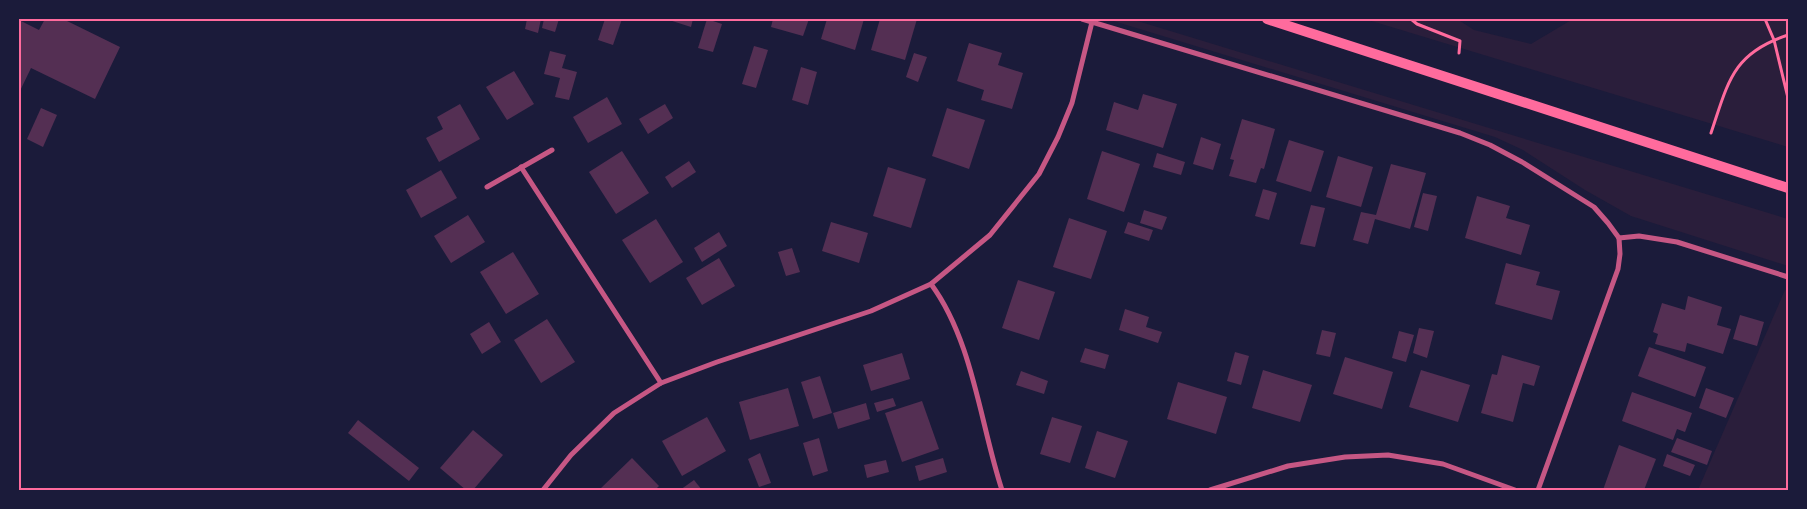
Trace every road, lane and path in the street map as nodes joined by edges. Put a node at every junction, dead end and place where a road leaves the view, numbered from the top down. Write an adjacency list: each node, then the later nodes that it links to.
1 (1082, 19): 5 (street)
2 (1267, 19): 14 (main road)
3 (1411, 19): 8 (path)
4 (1766, 19): 7 (path)
5 (1092, 22): 15 (street); 17 (street)
6 (1788, 35): 7 (path)
7 (1774, 40): 9 (path); 10 (path)
8 (1459, 53)
9 (1788, 98)
10 (1711, 133)
11 (552, 150): 12 (street)
12 (521, 167): 13 (street); 18 (street)
13 (487, 187)
14 (1788, 188)
15 (1619, 238): 16 (street); 23 (street)
16 (1788, 277)
17 (930, 284): 18 (street); 20 (street)
18 (661, 383): 19 (street)
19 (542, 490)
20 (1002, 490)
21 (1210, 490): 22 (street)
22 (1515, 490)
23 (1538, 490)

